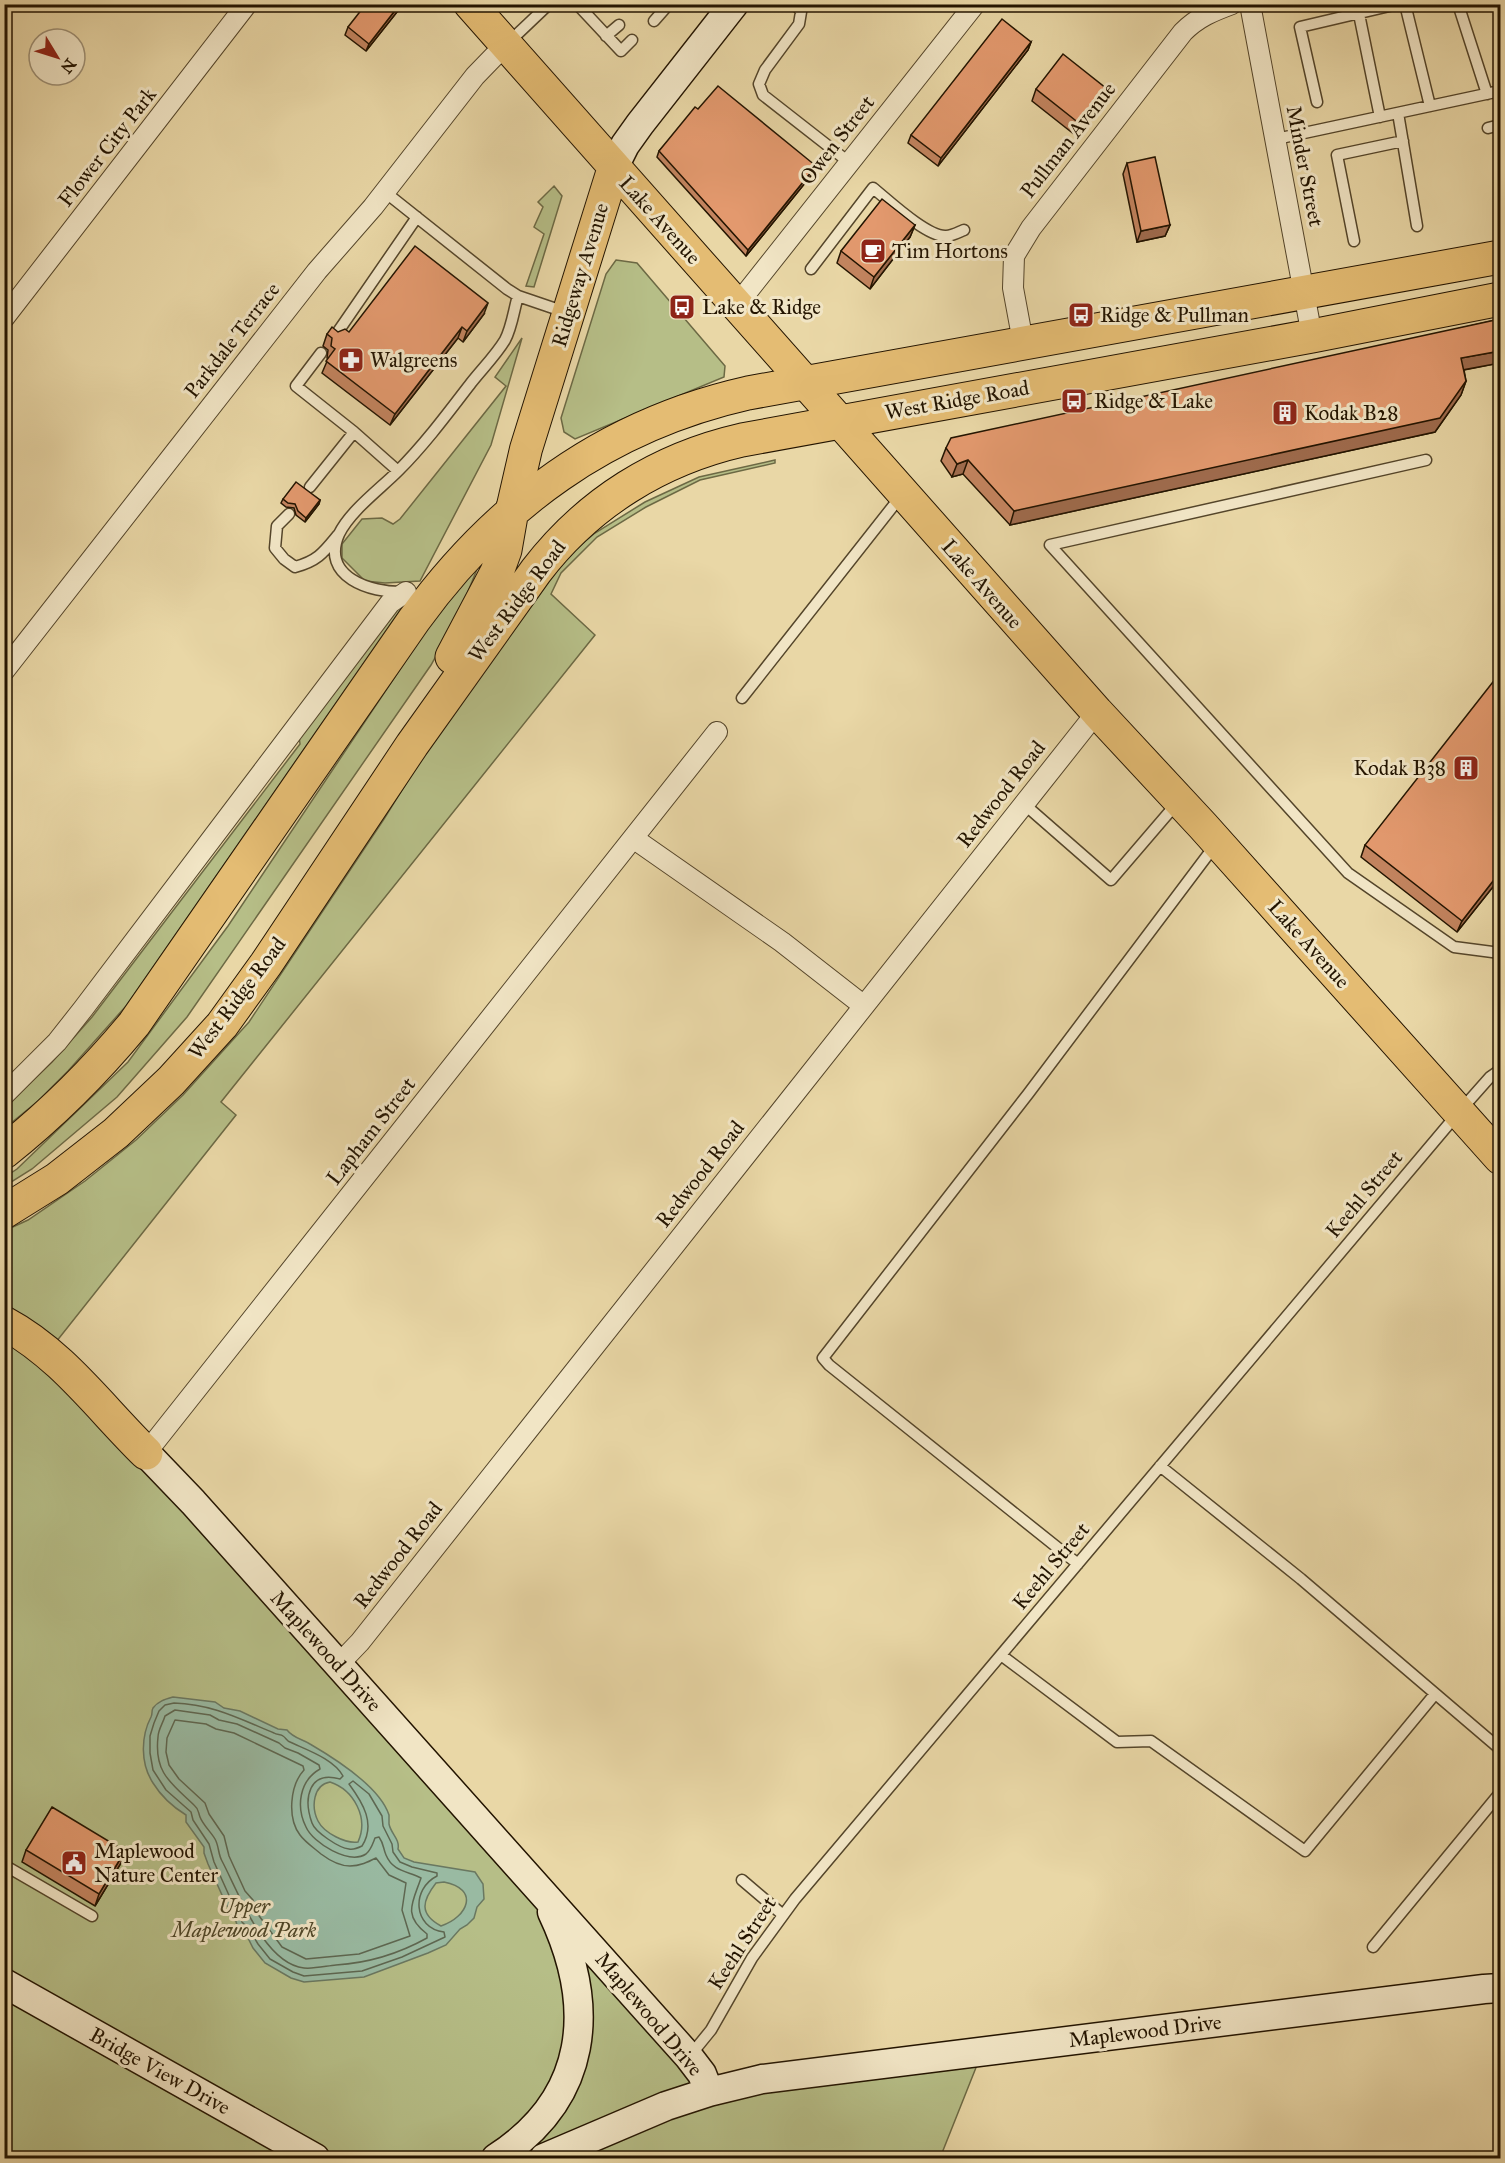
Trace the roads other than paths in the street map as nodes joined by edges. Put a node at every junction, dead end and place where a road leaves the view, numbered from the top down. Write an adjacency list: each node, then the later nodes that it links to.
1 (247, 4): 44 (street, Flower City Park)
2 (470, 4): 19 (main road, Lake Avenue)
3 (549, 4): 19 (lane)
4 (669, 4): 15 (lane)
5 (796, 4): 30 (lane)
6 (975, 4): 30 (street, Owen Street)
7 (1232, 4): 47 (street, Pullman Avenue)
8 (1250, 4): 28 (street, Minder Street)
9 (1398, 4): 14 (lane)
10 (1405, 4): 23 (lane)
11 (1458, 4): 21 (lane)
12 (732, 5): 31 (street, Ridgeway Avenue)
13 (584, 7): 17 (lane)
14 (1359, 14): 22 (lane); 25 (lane)
15 (654, 21)
16 (619, 25): 17 (lane)
17 (606, 36): 18 (lane)
18 (633, 40)
19 (505, 45): 31 (main road, Lake Avenue); 32 (street, Parkdale Terrace)
20 (1500, 91): 21 (lane)
21 (1487, 94): 23 (lane)
22 (1317, 102)
23 (1430, 106): 24 (lane)
24 (1398, 113): 25 (lane); 29 (lane)
25 (1380, 117): 28 (lane)
26 (1500, 125): 27 (lane)
27 (1488, 128)
28 (1276, 139): 39 (street, Minder Street)
29 (1403, 141): 34 (lane); 36 (lane)
30 (850, 163): 42 (street, Owen Street)
31 (614, 167): 42 (main road, Lake Avenue); 43 (main road, Ridgeway Avenue)
32 (385, 192): 33 (lane); 61 (street, Parkdale Terrace)
33 (417, 217): 40 (lane); 45 (lane)
34 (1417, 226)
35 (964, 230): 38 (lane)
36 (1354, 241)
37 (1500, 257): 39 (highway)
38 (811, 269)
39 (1305, 293): 46 (street, Minder Street); 47 (highway)
40 (518, 296): 43 (lane); 53 (lane)
41 (1500, 298): 46 (highway, West Ridge Road)
42 (736, 306): 49 (main road, Lake Avenue)
43 (568, 313): 56 (main road, Ridgeway Avenue)
44 (4, 318)
45 (335, 336)
46 (1312, 336): 50 (highway, West Ridge Road)
47 (1023, 342): 49 (highway)
48 (321, 353): 51 (lane)
49 (804, 382): 50 (main road, Lake Avenue); 56 (highway)
50 (839, 422): 55 (main road, Lake Avenue); 67 (highway, West Ridge Road)
51 (354, 432): 53 (lane); 54 (lane)
52 (1426, 460): 70 (lane)
53 (398, 471): 58 (lane)
54 (310, 487)
55 (903, 494): 62 (lane); 63 (main road, Lake Avenue)
56 (512, 510): 59 (highway); 67 (highway)
57 (289, 514): 58 (lane)
58 (340, 533): 60 (lane)
59 (454, 569): 60 (highway); 75 (highway)
60 (406, 592): 73 (street)
61 (4, 671)
62 (742, 698)
63 (1096, 712): 65 (main road, Lake Avenue); 66 (street, Redwood Road)
64 (717, 732): 68 (street, Lapham Street)
65 (1180, 801): 66 (lane); 69 (main road, Lake Avenue)
66 (1024, 804): 71 (street, Redwood Road)
67 (369, 809): 77 (highway, West Ridge Road)
68 (633, 838): 71 (street); 79 (street, Lapham Street)
69 (1218, 842): 74 (main road, Lake Avenue); 81 (lane)
70 (1500, 952)
71 (864, 1006): 83 (street, Redwood Road)
72 (1500, 1070): 74 (lane, Keehl Street)
73 (4, 1095)
74 (1459, 1112): 76 (main road, Lake Avenue); 80 (lane, Keehl Street)
75 (4, 1152)
76 (1500, 1158)
77 (4, 1212)
78 (4, 1323): 79 (highway)
79 (146, 1453): 83 (street, Maplewood Drive)
80 (1160, 1466): 81 (lane, Keehl Street); 84 (lane)
81 (1078, 1564): 82 (lane, Keehl Street)
82 (1001, 1655): 84 (lane); 90 (lane, Keehl Street)
83 (338, 1665): 89 (street, Maplewood Drive)
84 (1435, 1694): 85 (lane)
85 (1500, 1749)
86 (1500, 1793): 92 (lane)
87 (4, 1865): 91 (lane)
88 (742, 1880): 90 (lane)
89 (538, 1887): 95 (street, Maplewood Drive); 98 (street)
90 (783, 1915): 95 (lane, Keehl Street)
91 (92, 1916)
92 (1374, 1947)
93 (4, 1983): 97 (street, Bridge View Drive)
94 (1500, 1988): 96 (street, Maplewood Drive)
95 (689, 2057): 96 (street, Maplewood Drive)
96 (709, 2092): 99 (street)
97 (315, 2158)
98 (496, 2158)
99 (544, 2158)

